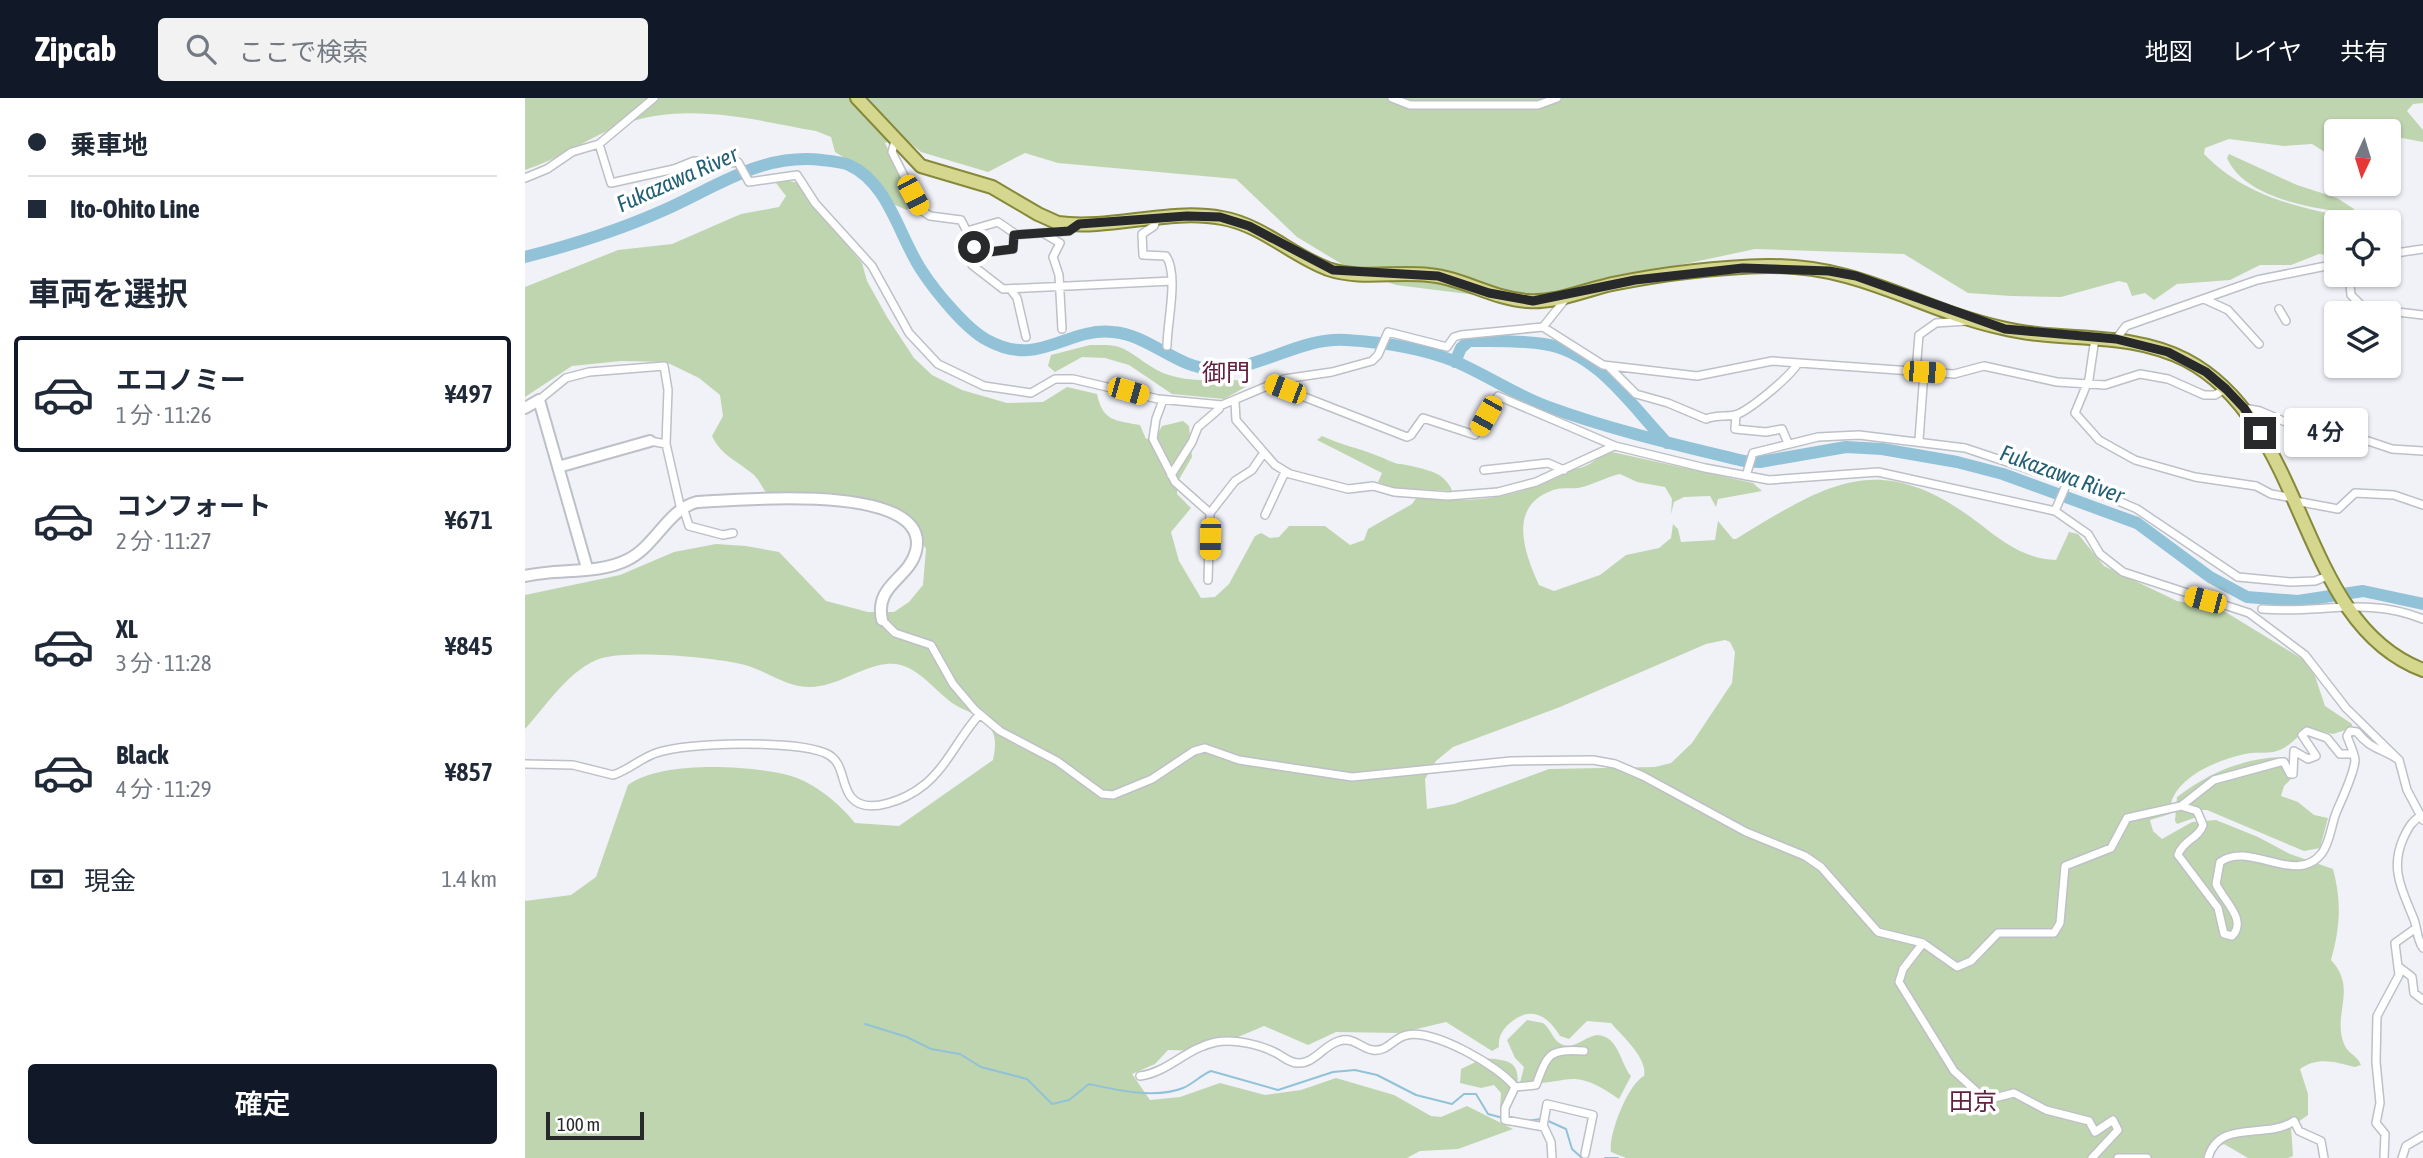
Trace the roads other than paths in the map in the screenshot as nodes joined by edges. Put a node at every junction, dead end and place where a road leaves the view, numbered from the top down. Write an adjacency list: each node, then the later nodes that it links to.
1 (654, 98): 6 (street)
2 (857, 98): 5 (main road)
3 (1392, 98): 4 (street)
4 (1557, 98)
5 (895, 141): 9 (main road); 10 (street)
6 (599, 144): 7 (street); 41 (street)
7 (525, 178)
8 (1157, 218): 9 (main road); 17 (street); 21 (main road)
9 (1079, 224): 11 (street)
10 (967, 231): 12 (street); 15 (street)
11 (1043, 233): 12 (street); 18 (street)
12 (1014, 235): 15 (street)
13 (2423, 249): 14 (street)
14 (2401, 252)
15 (973, 254): 20 (street)
16 (2324, 266): 22 (street)
17 (1172, 281): 18 (street); 33 (street)
18 (1059, 287): 20 (street); 28 (street)
19 (2350, 287): 24 (street)
20 (1011, 290): 29 (street)
21 (1568, 296): 25 (main road); 27 (street)
22 (2204, 299): 31 (street); 32 (street)
23 (2279, 309): 26 (street)
24 (2423, 315)
25 (1970, 318): 30 (main road); 36 (street)
26 (2286, 321)
27 (1543, 327): 35 (street); 37 (street)
28 (1062, 329)
29 (1026, 337)
30 (2095, 338): 31 (main road); 38 (street)
31 (2116, 339): 39 (main road)
32 (2259, 344)
33 (1167, 346)
34 (1798, 363): 35 (street); 36 (street); 46 (street)
35 (1609, 367): 46 (street)
36 (1918, 369): 38 (street); 49 (street)
37 (1270, 384): 42 (street); 53 (street)
38 (2086, 384): 39 (street); 64 (street)
39 (2226, 389): 45 (main road)
40 (539, 400): 44 (street); 52 (street); 57 (street)
41 (1163, 400): 43 (street); 61 (street)
42 (1235, 402): 43 (street); 47 (street)
43 (1218, 407): 47 (street); 61 (street)
44 (525, 408)
45 (2244, 408): 54 (street); 64 (main road)
46 (1735, 415): 48 (street)
47 (1236, 421): 56 (street)
48 (1760, 432): 51 (street); 55 (street)
49 (1919, 440): 51 (street); 63 (street)
50 (650, 441): 52 (street); 57 (street)
51 (1788, 443): 55 (street)
52 (666, 444): 66 (street)
53 (1615, 446): 59 (street); 62 (street)
54 (2423, 452)
55 (1755, 453): 62 (street)
56 (1263, 454): 60 (street); 68 (street)
57 (558, 467): 71 (street)
58 (1484, 470): 59 (street)
59 (1564, 470): 60 (street)
60 (1285, 472): 69 (street)
61 (1171, 475): 68 (street)
62 (1746, 475): 67 (street)
63 (2066, 485): 67 (street); 73 (street)
64 (2294, 499): 65 (street); 73 (main road)
65 (2423, 505)
66 (682, 508): 70 (street); 71 (street); 78 (street)
67 (2056, 509): 82 (street)
68 (1210, 513): 74 (street)
69 (1265, 515)
70 (733, 533)
71 (587, 568): 72 (street)
72 (525, 576)
73 (2332, 579): 75 (main road)
74 (1208, 580)
75 (2346, 605): 76 (street); 77 (street); 79 (main road)
76 (2262, 609)
77 (2423, 619)
78 (882, 620): 80 (street)
79 (2423, 670)
80 (980, 714): 83 (street); 87 (street)
81 (2353, 754): 82 (street); 84 (street); 84 (street)
82 (2399, 760): 85 (street)
83 (525, 764)
84 (2181, 806): 87 (street)
85 (2422, 817): 86 (street)
86 (2416, 928): 88 (street); 89 (street)
87 (1923, 943): 98 (street)
88 (2423, 948)
89 (2399, 967): 90 (street); 103 (street)
90 (2423, 1000)
91 (1584, 1051): 93 (street)
92 (1140, 1076): 93 (street)
93 (1515, 1087): 94 (street)
94 (1544, 1122): 96 (street); 97 (street)
95 (2423, 1136): 104 (street)
96 (1585, 1154)
97 (1552, 1158)
98 (2092, 1158)
99 (2118, 1158): 100 (street)
100 (2147, 1158)
101 (2208, 1158): 102 (street)
102 (2324, 1158)
103 (2384, 1158)
104 (2402, 1158)

